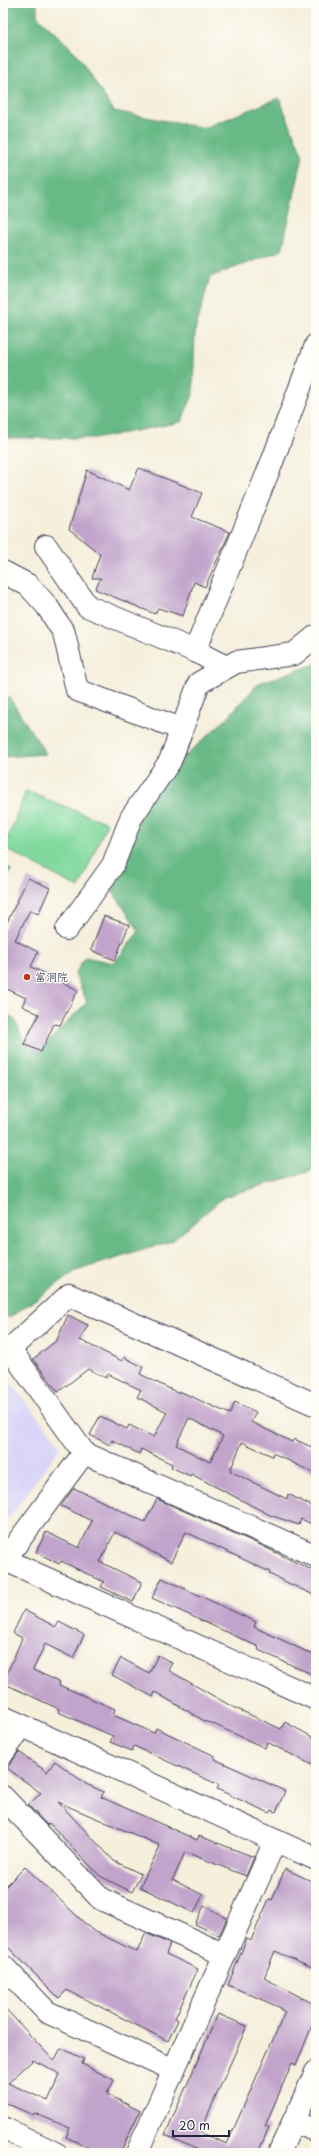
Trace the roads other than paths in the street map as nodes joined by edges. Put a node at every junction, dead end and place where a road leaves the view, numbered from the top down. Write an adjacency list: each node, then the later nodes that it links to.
1 (316, 345): 5 (street)
2 (46, 546): 5 (street)
3 (3, 572): 7 (street)
4 (316, 636): 6 (street)
5 (195, 651): 6 (street)
6 (226, 668): 7 (street)
7 (181, 729): 8 (street)
8 (67, 929)
9 (316, 1405): 10 (street)
10 (84, 1453): 11 (street); 12 (street)
11 (316, 1556)
12 (4, 1561): 13 (street)
13 (316, 1699)
14 (12, 1721): 15 (street); 17 (street)
15 (3, 1753)
16 (3, 1797): 19 (street)
17 (276, 1841): 18 (street); 19 (street)
18 (316, 1859)
19 (225, 1955): 21 (street)
20 (3, 1966): 21 (street)
21 (174, 2070): 27 (street)
22 (316, 2072): 23 (street)
23 (294, 2121): 25 (street); 28 (street)
24 (3, 2128): 26 (street)
25 (316, 2132)
26 (55, 2153)
27 (137, 2153)
28 (279, 2153)

